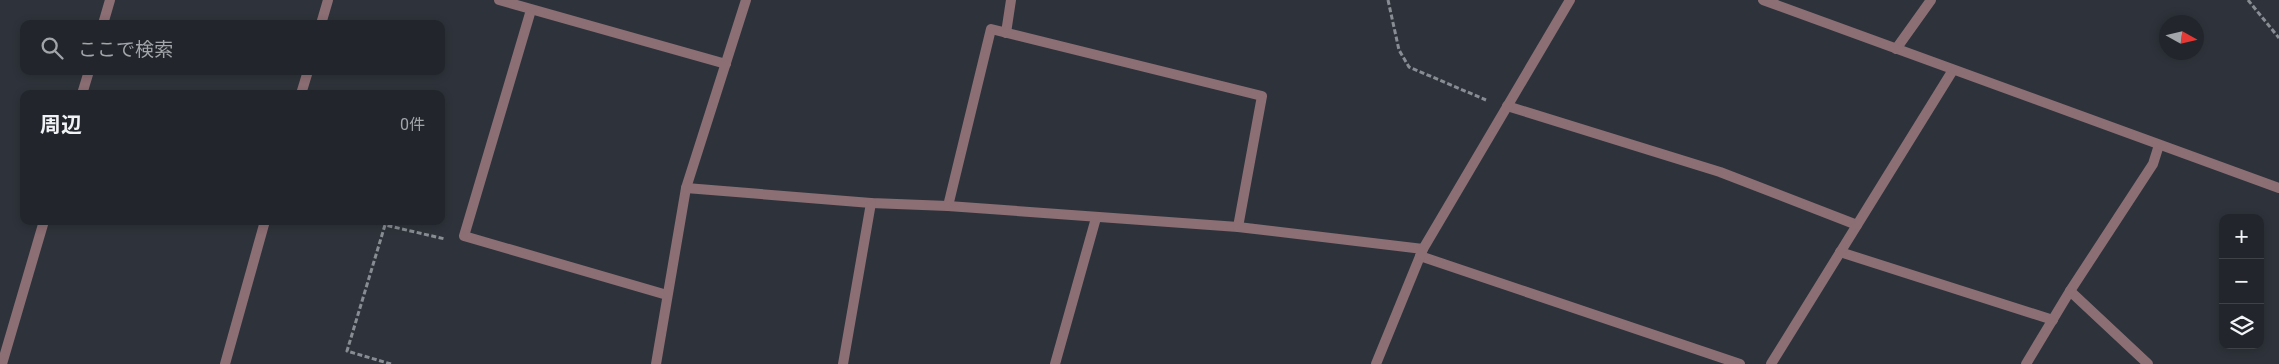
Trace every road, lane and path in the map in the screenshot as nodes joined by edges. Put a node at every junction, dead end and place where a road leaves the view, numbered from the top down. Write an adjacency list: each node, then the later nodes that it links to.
1 (110, 0): 12 (street)
2 (328, 0): 13 (street)
3 (499, 0): 11 (street)
4 (746, 0): 17 (street)
5 (1011, 0): 14 (street)
6 (1388, 0): 23 (path)
7 (1570, 0): 23 (street)
8 (1763, 0): 16 (street)
9 (1932, 0): 16 (street)
10 (2248, 0): 15 (path)
11 (531, 10): 17 (street); 34 (street)
12 (104, 20)
13 (322, 20)
14 (1006, 33): 28 (street); 33 (street)
15 (2279, 38)
16 (1896, 49): 18 (street)
17 (726, 64): 25 (street)
18 (1953, 70): 24 (street); 32 (street)
19 (88, 75): 21 (street)
20 (307, 75): 22 (street)
21 (83, 90)
22 (302, 90)
23 (1507, 106): 32 (street); 35 (street)
24 (2159, 145): 26 (street); 37 (street)
25 (686, 188): 27 (street); 38 (street)
26 (2279, 188)
27 (871, 204): 28 (street); 44 (street)
28 (948, 206): 29 (street)
29 (1096, 218): 33 (street); 45 (street)
30 (43, 225): 40 (street)
31 (264, 225): 41 (street)
32 (1857, 225): 36 (street)
33 (1238, 227): 35 (street)
34 (464, 236): 38 (street); 42 (path)
35 (1422, 252): 46 (street); 47 (street)
36 (1840, 252): 39 (street); 48 (street)
37 (2070, 291): 39 (street); 50 (street)
38 (667, 295): 43 (street)
39 (2052, 320): 49 (street)
40 (2, 364)
41 (224, 364)
42 (391, 364)
43 (656, 364)
44 (843, 364)
45 (1055, 364)
46 (1376, 364)
47 (1740, 364)
48 (1771, 364)
49 (2026, 364)
50 (2148, 364)

